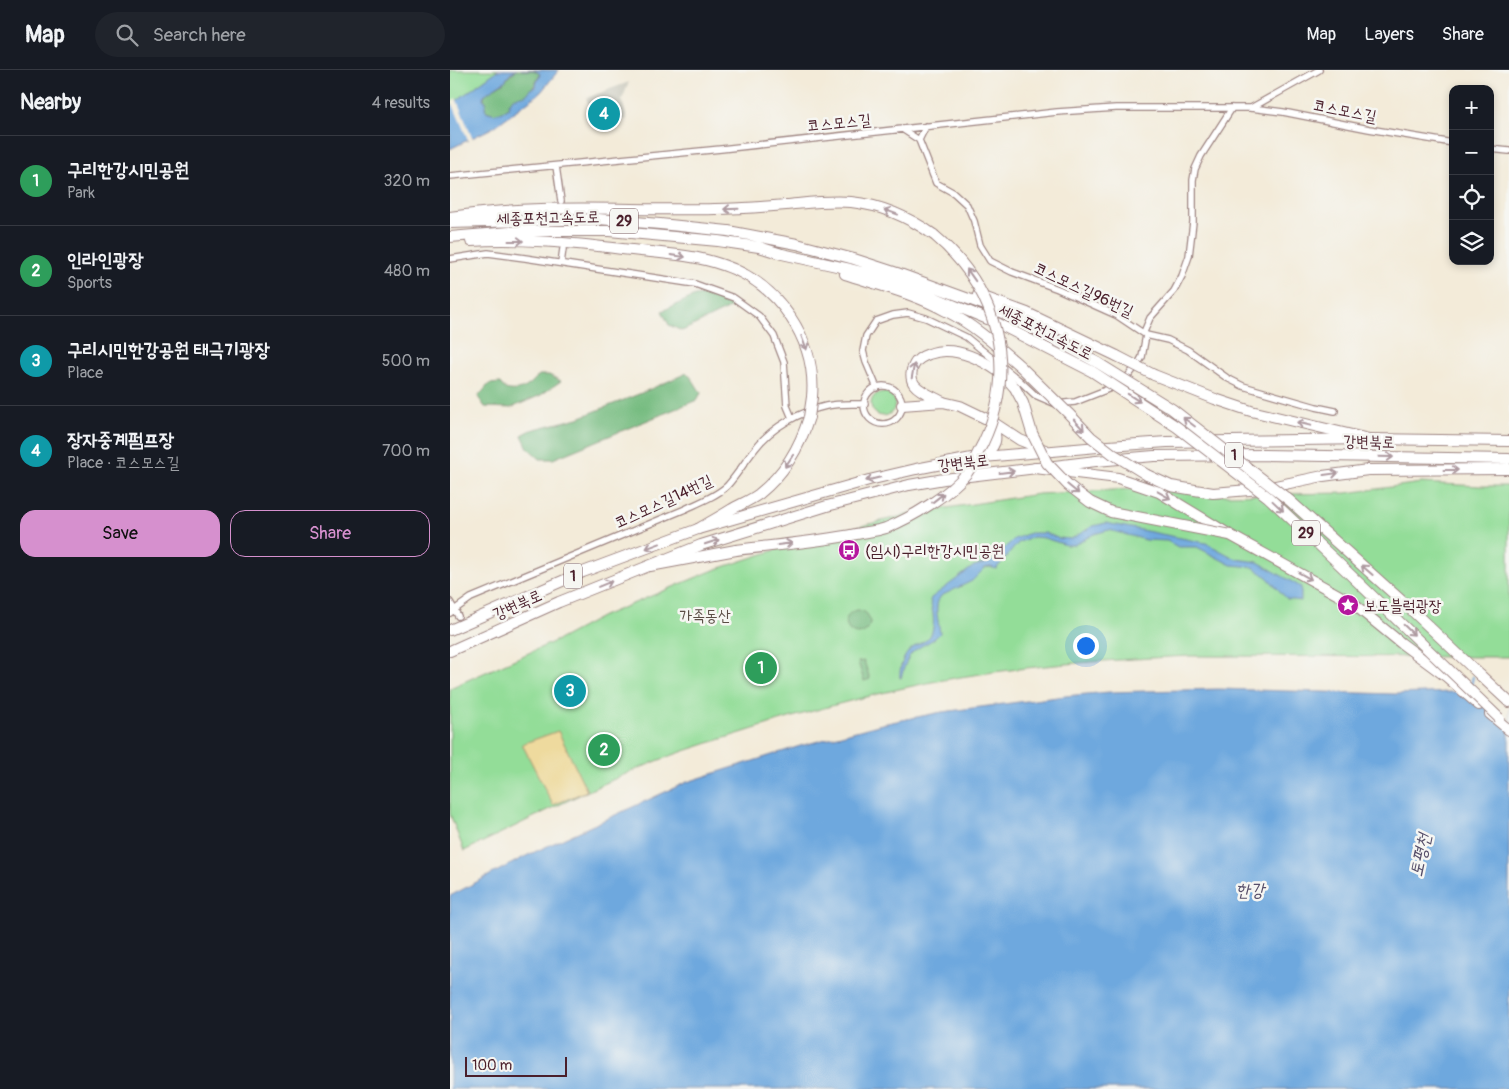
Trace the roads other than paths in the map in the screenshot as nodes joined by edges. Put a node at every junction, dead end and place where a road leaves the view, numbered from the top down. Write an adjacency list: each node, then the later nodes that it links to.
1 (1319, 70): 3 (street)
2 (1232, 108): 3 (street, 코스모스길); 4 (street, 코스모스길); 22 (street)
3 (1251, 108): 7 (street, 코스모스길)
4 (926, 126): 5 (street, 코스모스길); 6 (street)
5 (902, 129): 6 (street); 10 (street, 코스모스길)
6 (919, 140): 22 (street, 코스모스길96번길)
7 (1449, 142)
8 (1494, 149): 9 (street)
9 (1509, 151)
10 (556, 166): 11 (street, 코스모스길); 12 (street)
11 (450, 176)
12 (561, 201)
13 (450, 217): 40 (highway, one-way to 13, bridge)
14 (450, 223): 17 (highway, 세종포천고속도로 / 29)
15 (450, 237): 19 (highway, 세종포천고속도로 / 29)
16 (450, 242): 38 (highway, one-way to 38, bridge)
17 (796, 244): 23 (highway, 세종포천고속도로 / 29); 31 (highway, one-way to 17, bridge)
18 (563, 249): 21 (street)
19 (782, 254): 23 (highway, 세종포천고속도로 / 29); 37 (highway, one-way to 37, bridge)
20 (450, 259): 21 (street)
21 (561, 263): 29 (street)
22 (1146, 335): 24 (street, 코스모스길96번길); 28 (street)
23 (1096, 367): 45 (highway, 세종포천고속도로 / 29, one-way to 23, bridge); 46 (highway, 세종포천고속도로 / 29, one-way to 46, bridge)
24 (877, 388): 26 (street); 27 (street)
25 (944, 402): 27 (highway); 30 (highway); 39 (highway, one-way to 39, bridge)
26 (864, 404): 27 (street); 29 (street, 코스모스길14번길)
27 (902, 405)
28 (1335, 411)
29 (792, 418): 42 (street, 코스모스길14번길)
30 (991, 421): 33 (highway); 34 (highway)
31 (1369, 439): 32 (highway, 강변북로 / 1); 33 (highway, 강변북로 / 1)
32 (1509, 441)
33 (1048, 451): 34 (highway, 강변북로 / 1)
34 (972, 458): 38 (highway, 강변북로 / 1, one-way to 38)
35 (1509, 459): 36 (highway, 강변북로 / 1, one-way to 35)
36 (1036, 468): 39 (highway, one-way to 39); 40 (highway, 강변북로 / 1, one-way to 36)
37 (1509, 469)
38 (698, 529): 43 (highway, 강변북로 / 1, one-way to 43)
39 (1230, 535): 47 (highway, one-way to 47, bridge)
40 (650, 566): 44 (highway, 강변북로 / 1, one-way to 40)
41 (450, 602): 42 (street)
42 (454, 614)
43 (450, 630)
44 (450, 651)
45 (1509, 702)
46 (1509, 726)
47 (1509, 730)

